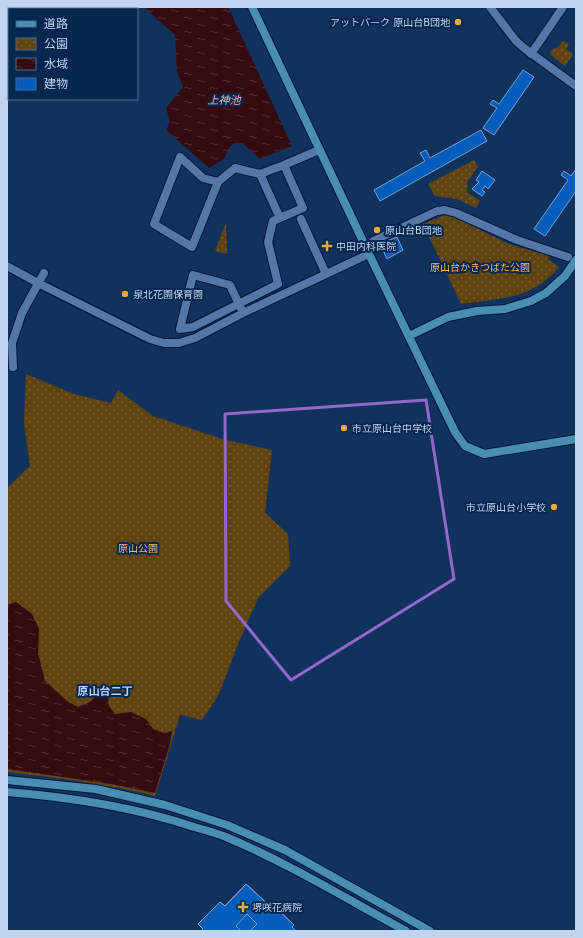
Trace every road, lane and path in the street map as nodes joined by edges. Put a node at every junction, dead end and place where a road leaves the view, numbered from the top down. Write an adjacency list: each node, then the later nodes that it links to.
1 (252, 7): 6 (street)
2 (490, 7): 4 (street)
3 (563, 7): 4 (street)
4 (531, 54): 5 (street)
5 (576, 86)
6 (319, 150): 7 (street); 13 (street)
7 (284, 165): 8 (street); 10 (street)
8 (260, 174): 9 (street); 10 (street)
9 (218, 182): 9 (street)
10 (280, 218): 19 (street)
11 (301, 219): 17 (street)
12 (374, 241): 14 (street)
13 (368, 254): 17 (street); 21 (street)
14 (572, 258): 21 (street)
15 (7, 266): 18 (street)
16 (44, 273): 18 (street)
17 (326, 274): 20 (street)
18 (38, 284): 20 (street); 22 (street)
19 (239, 305): 19 (street); 20 (street)
20 (243, 313)
21 (409, 336): 23 (street)
22 (13, 367)
23 (576, 438)
24 (7, 780): 27 (street)
25 (7, 792): 26 (street)
26 (406, 931)
27 (430, 931)

